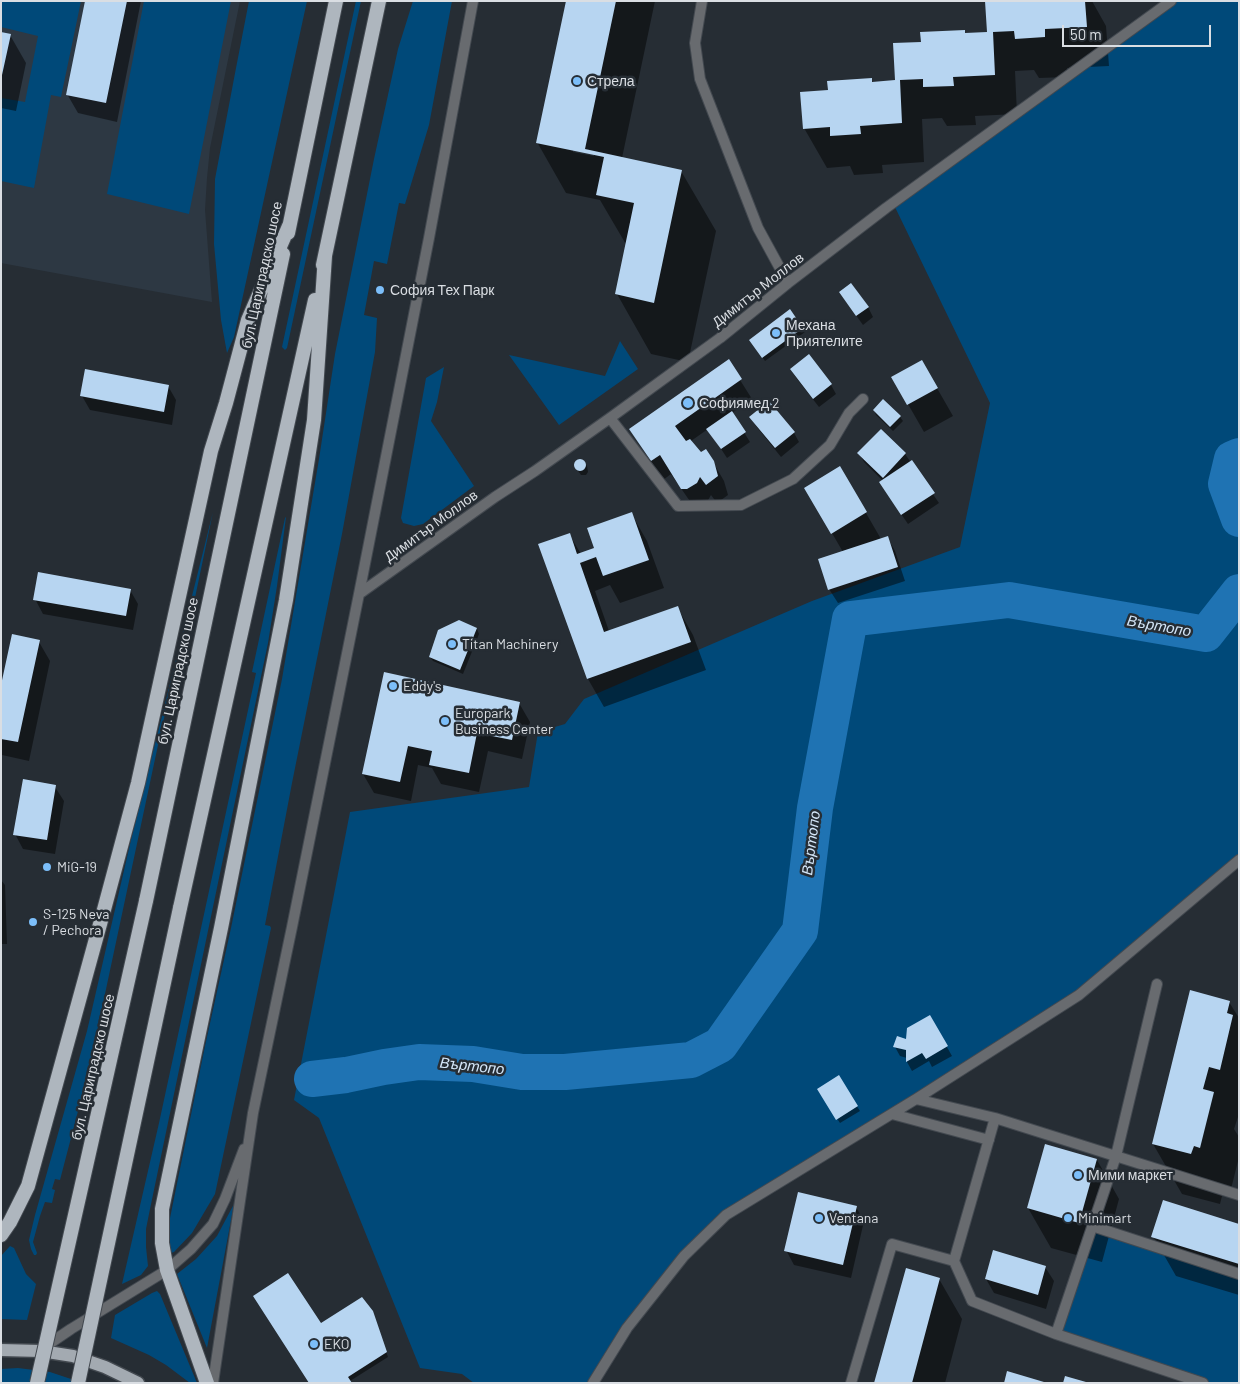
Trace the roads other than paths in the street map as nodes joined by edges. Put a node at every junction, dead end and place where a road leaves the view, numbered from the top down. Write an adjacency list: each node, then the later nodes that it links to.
1 (336, 1): 8 (highway, бул. Цариградско шосе)
2 (379, 1): 7 (highway)
3 (387, 1): 7 (highway)
4 (473, 1): 13 (street)
5 (702, 1): 10 (street)
6 (1171, 1): 10 (street, Димитър Моллов)
7 (368, 48): 9 (highway)
8 (289, 226): 24 (highway); 31 (highway, бул. Цариградско шосе, bridge)
9 (325, 256): 26 (highway); 32 (highway, bridge)
10 (788, 283): 12 (street, Димитър Моллов)
11 (863, 399): 12 (street)
12 (610, 418): 13 (street, Димитър Моллов)
13 (359, 594): 19 (street)
14 (1239, 860): 16 (street)
15 (1157, 984): 21 (street)
16 (916, 1099): 17 (street); 18 (street)
17 (892, 1114): 20 (street); 36 (street)
18 (995, 1118): 20 (street); 21 (street)
19 (250, 1131): 26 (street); 35 (street)
20 (989, 1140): 25 (street)
21 (1116, 1156): 22 (street); 23 (street)
22 (1239, 1195)
23 (1092, 1226): 27 (street); 28 (street)
24 (1, 1235)
25 (954, 1261): 28 (street); 37 (street)
26 (167, 1270): 30 (street); 34 (highway)
27 (1239, 1274)
28 (1056, 1334): 38 (street)
29 (1, 1350): 30 (main road)
30 (41, 1350): 33 (main road)
31 (38, 1383)
32 (78, 1383)
33 (138, 1383)
34 (207, 1383)
35 (213, 1383)
36 (593, 1383)
37 (851, 1383)
38 (1202, 1383)

